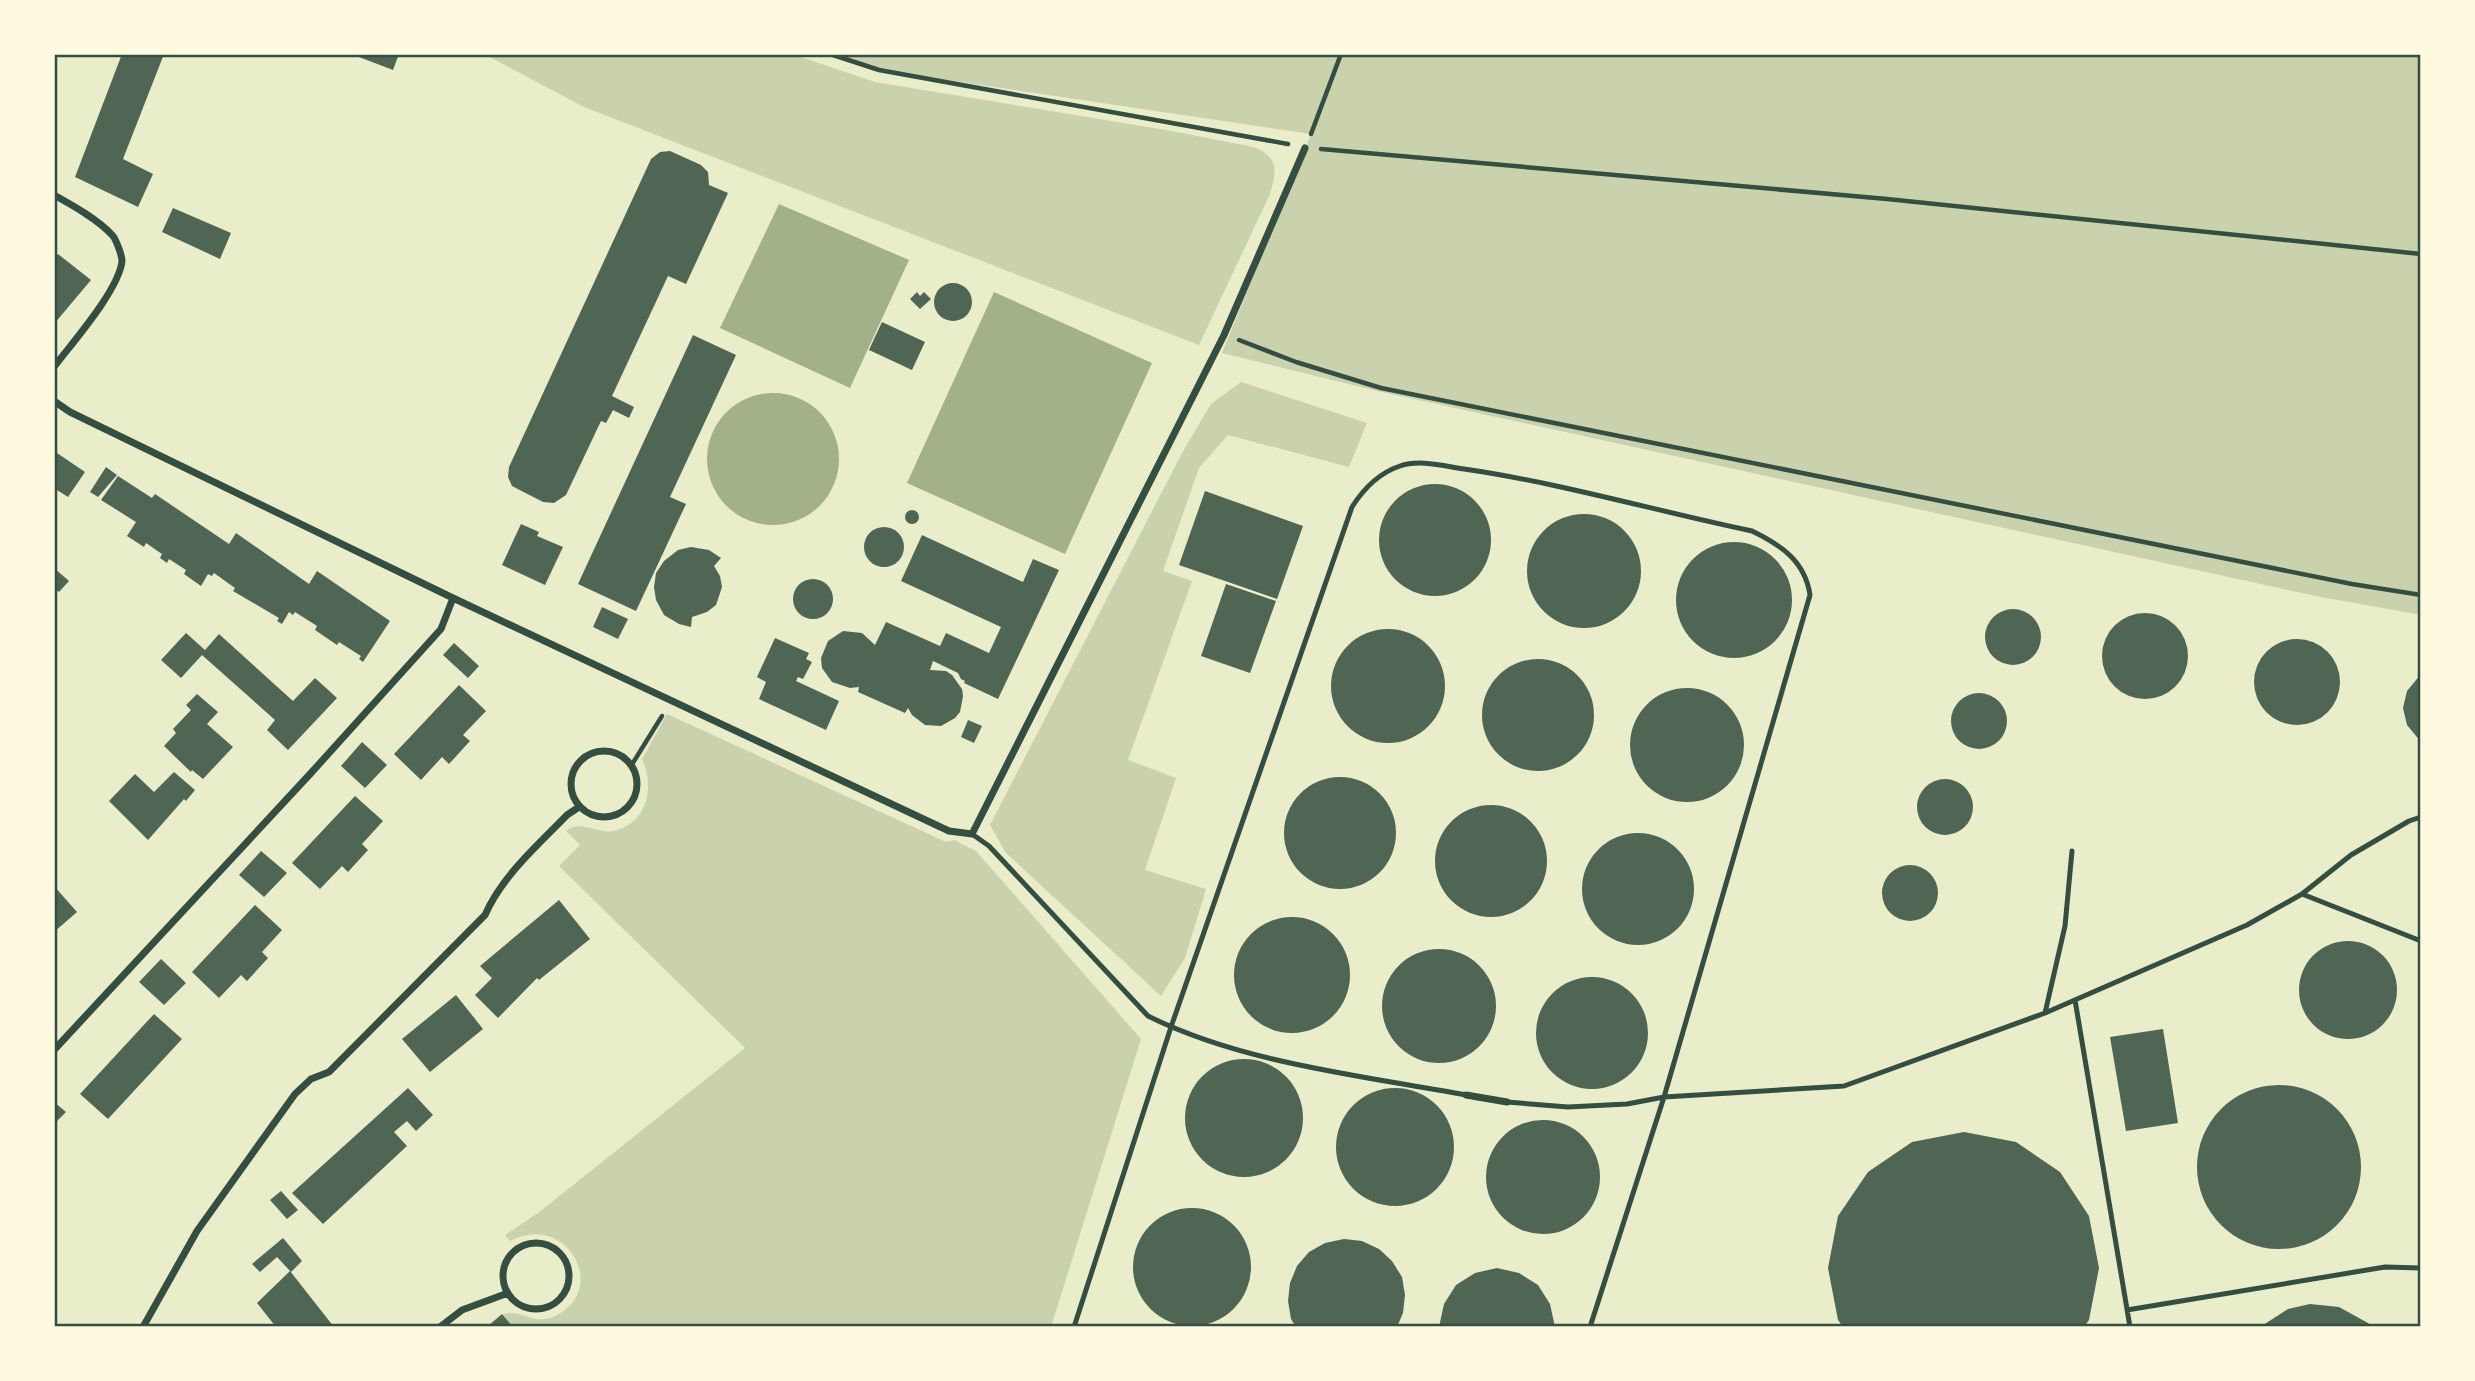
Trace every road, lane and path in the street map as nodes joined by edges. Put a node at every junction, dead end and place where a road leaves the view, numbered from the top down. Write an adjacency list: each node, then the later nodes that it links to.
1 (830, 54): 3 (path)
2 (1341, 54): 3 (path)
3 (1306, 148): 5 (path); 6 (street)
4 (54, 195): 7 (street)
5 (2421, 254)
6 (1224, 335): 9 (path); 15 (street)
7 (54, 367)
8 (54, 401): 10 (street)
9 (2421, 596)
10 (453, 598): 11 (street); 22 (street)
11 (669, 701): 12 (path); 15 (street)
12 (631, 766): 13 (street); 13 (street)
13 (579, 807): 29 (street)
14 (2421, 817): 17 (lane)
15 (972, 834): 21 (lane)
16 (2072, 851): 20 (lane)
17 (2302, 894): 18 (lane); 19 (lane)
18 (2421, 941)
19 (2075, 1000): 20 (lane); 28 (lane)
20 (2045, 1013): 24 (lane)
21 (1171, 1027): 23 (lane); 24 (lane); 31 (lane)
22 (54, 1050)
23 (1466, 1095): 25 (street)
24 (1664, 1097): 25 (lane); 32 (lane)
25 (1507, 1102)
26 (2421, 1269): 28 (lane)
27 (508, 1293): 27 (street); 30 (street)
28 (2127, 1310): 33 (lane)
29 (143, 1327)
30 (440, 1327)
31 (1074, 1327)
32 (1590, 1327)
33 (2130, 1327)

